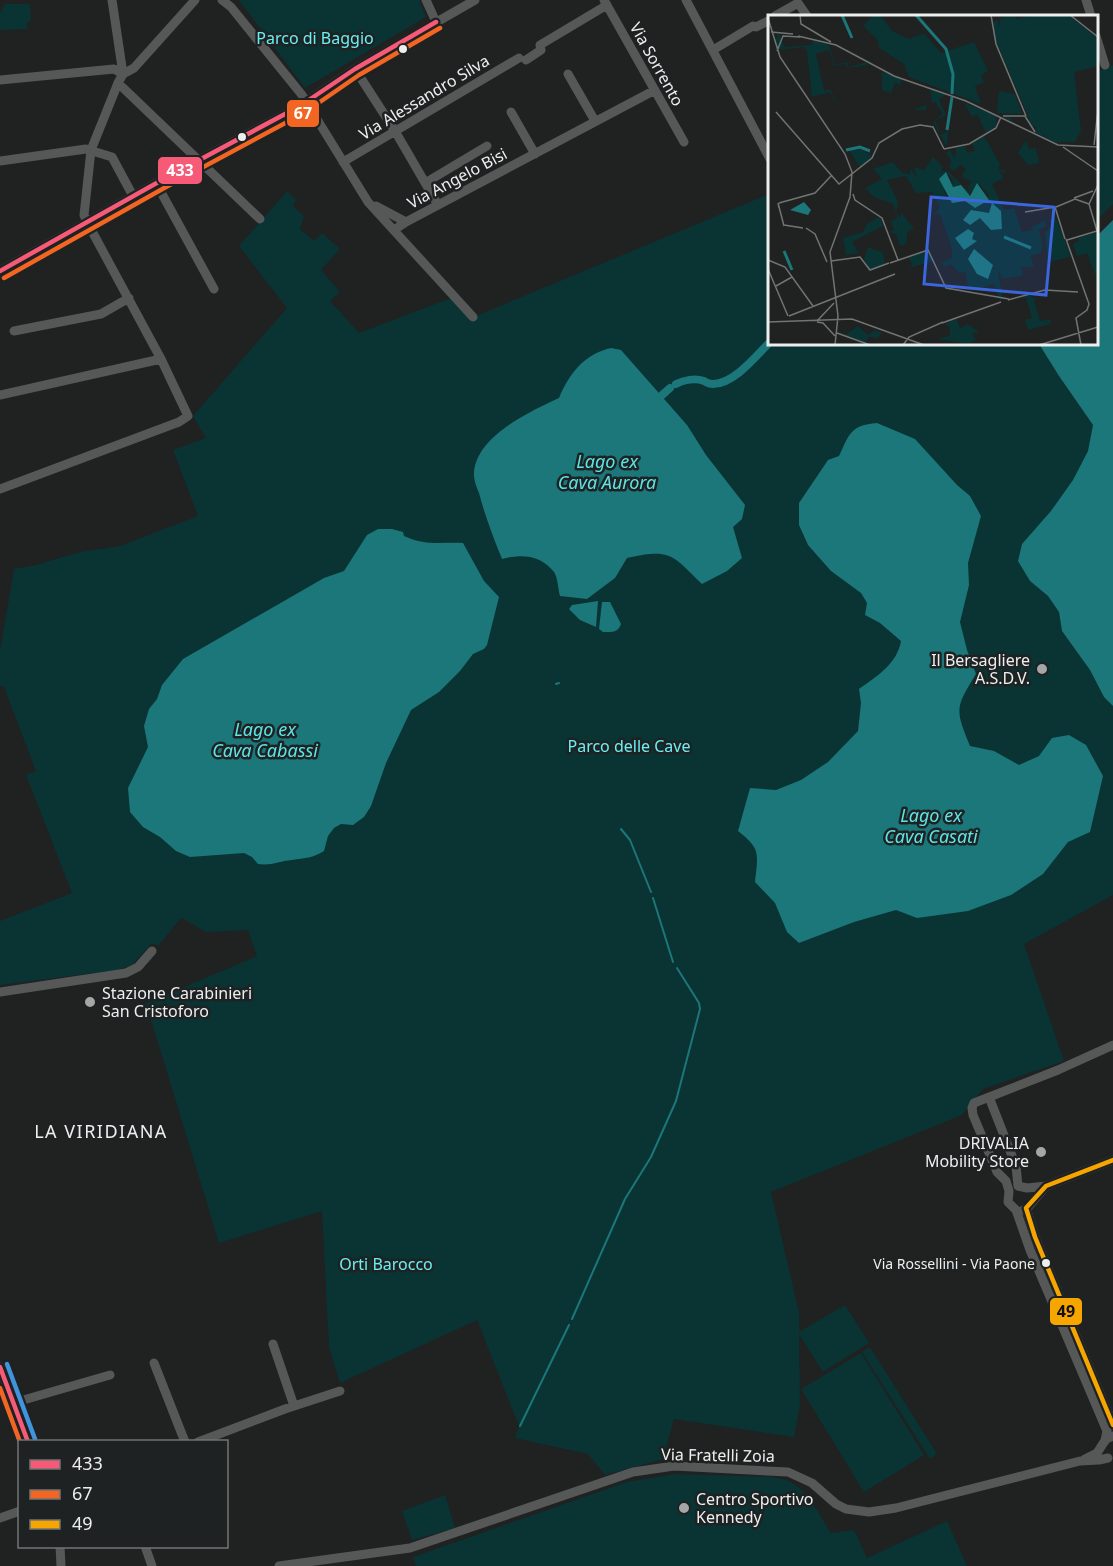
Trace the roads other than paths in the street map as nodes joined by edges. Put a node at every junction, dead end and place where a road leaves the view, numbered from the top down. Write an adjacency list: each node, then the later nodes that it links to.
1 (112, 0): 19 (street)
2 (195, 0): 19 (street)
3 (222, 0): 22 (street)
4 (426, 0): 13 (street)
5 (475, 0): 13 (street)
6 (686, 0): 15 (street)
7 (1086, 0): 11 (street)
8 (606, 2): 21 (street, Via Sorrento); 25 (street, Via Alessandro Silva)
9 (777, 15): 10 (street)
10 (806, 15)
11 (1091, 15)
12 (768, 21): 15 (street)
13 (436, 22): 17 (street)
14 (1098, 42): 16 (street)
15 (713, 50): 30 (street)
16 (1106, 65)
17 (355, 69): 22 (street); 25 (street)
18 (568, 74): 24 (street)
19 (120, 79): 20 (street); 28 (street); 32 (street)
20 (0, 80)
21 (655, 90): 24 (street, Via Angelo Bisi); 26 (street, Via Sorrento)
22 (306, 101): 32 (street); 33 (street)
23 (511, 112): 29 (street, Via Angelo Bisi)
24 (595, 122): 29 (street, Via Angelo Bisi)
25 (395, 131): 33 (street, Via Alessandro Silva); 35 (street)
26 (684, 142)
27 (487, 146): 35 (street)
28 (91, 150): 31 (street); 36 (street); 40 (street)
29 (535, 154): 38 (street, Via Angelo Bisi)
30 (768, 155)
31 (0, 161)
32 (198, 161): 34 (street); 39 (street)
33 (343, 162): 37 (street)
34 (156, 183): 36 (street); 44 (street)
35 (425, 183): 38 (street)
36 (133, 196): 40 (street)
37 (368, 202): 41 (street); 42 (street)
38 (438, 205): 41 (street, Via Angelo Bisi)
39 (260, 219)
40 (87, 222): 43 (street); 45 (street)
41 (406, 222): 42 (street, Via Angelo Bisi)
42 (394, 231): 46 (street)
43 (0, 271)
44 (214, 289)
45 (129, 298): 47 (street); 48 (street)
46 (473, 317)
47 (14, 331)
48 (161, 359): 49 (street); 50 (street)
49 (0, 395)
50 (0, 489)
51 (152, 951): 52 (street)
52 (0, 992)
53 (1113, 1045): 54 (street)
54 (989, 1097): 57 (street); 57 (street)
55 (1113, 1160): 56 (street)
56 (1046, 1186): 57 (street); 58 (street)
57 (1018, 1188): 58 (street); 58 (street)
58 (1024, 1207): 66 (street); 70 (street)
59 (273, 1344): 65 (street)
60 (154, 1363): 68 (street)
61 (0, 1367): 64 (street)
62 (110, 1375): 64 (street)
63 (340, 1391): 65 (street)
64 (14, 1403): 67 (street)
65 (294, 1406): 69 (street)
66 (1113, 1425)
67 (27, 1440)
68 (184, 1440)
69 (203, 1440)
70 (1107, 1440): 71 (street); 72 (street, Via Fratelli Zoia)
71 (1111, 1460): 72 (street, Via Fratelli Zoia)
72 (1080, 1461): 79 (street, Via Fratelli Zoia)
73 (18, 1512): 74 (street)
74 (0, 1518)
75 (60, 1548): 77 (street)
76 (146, 1548): 78 (street)
77 (61, 1566)
78 (152, 1566)
79 (279, 1566)

